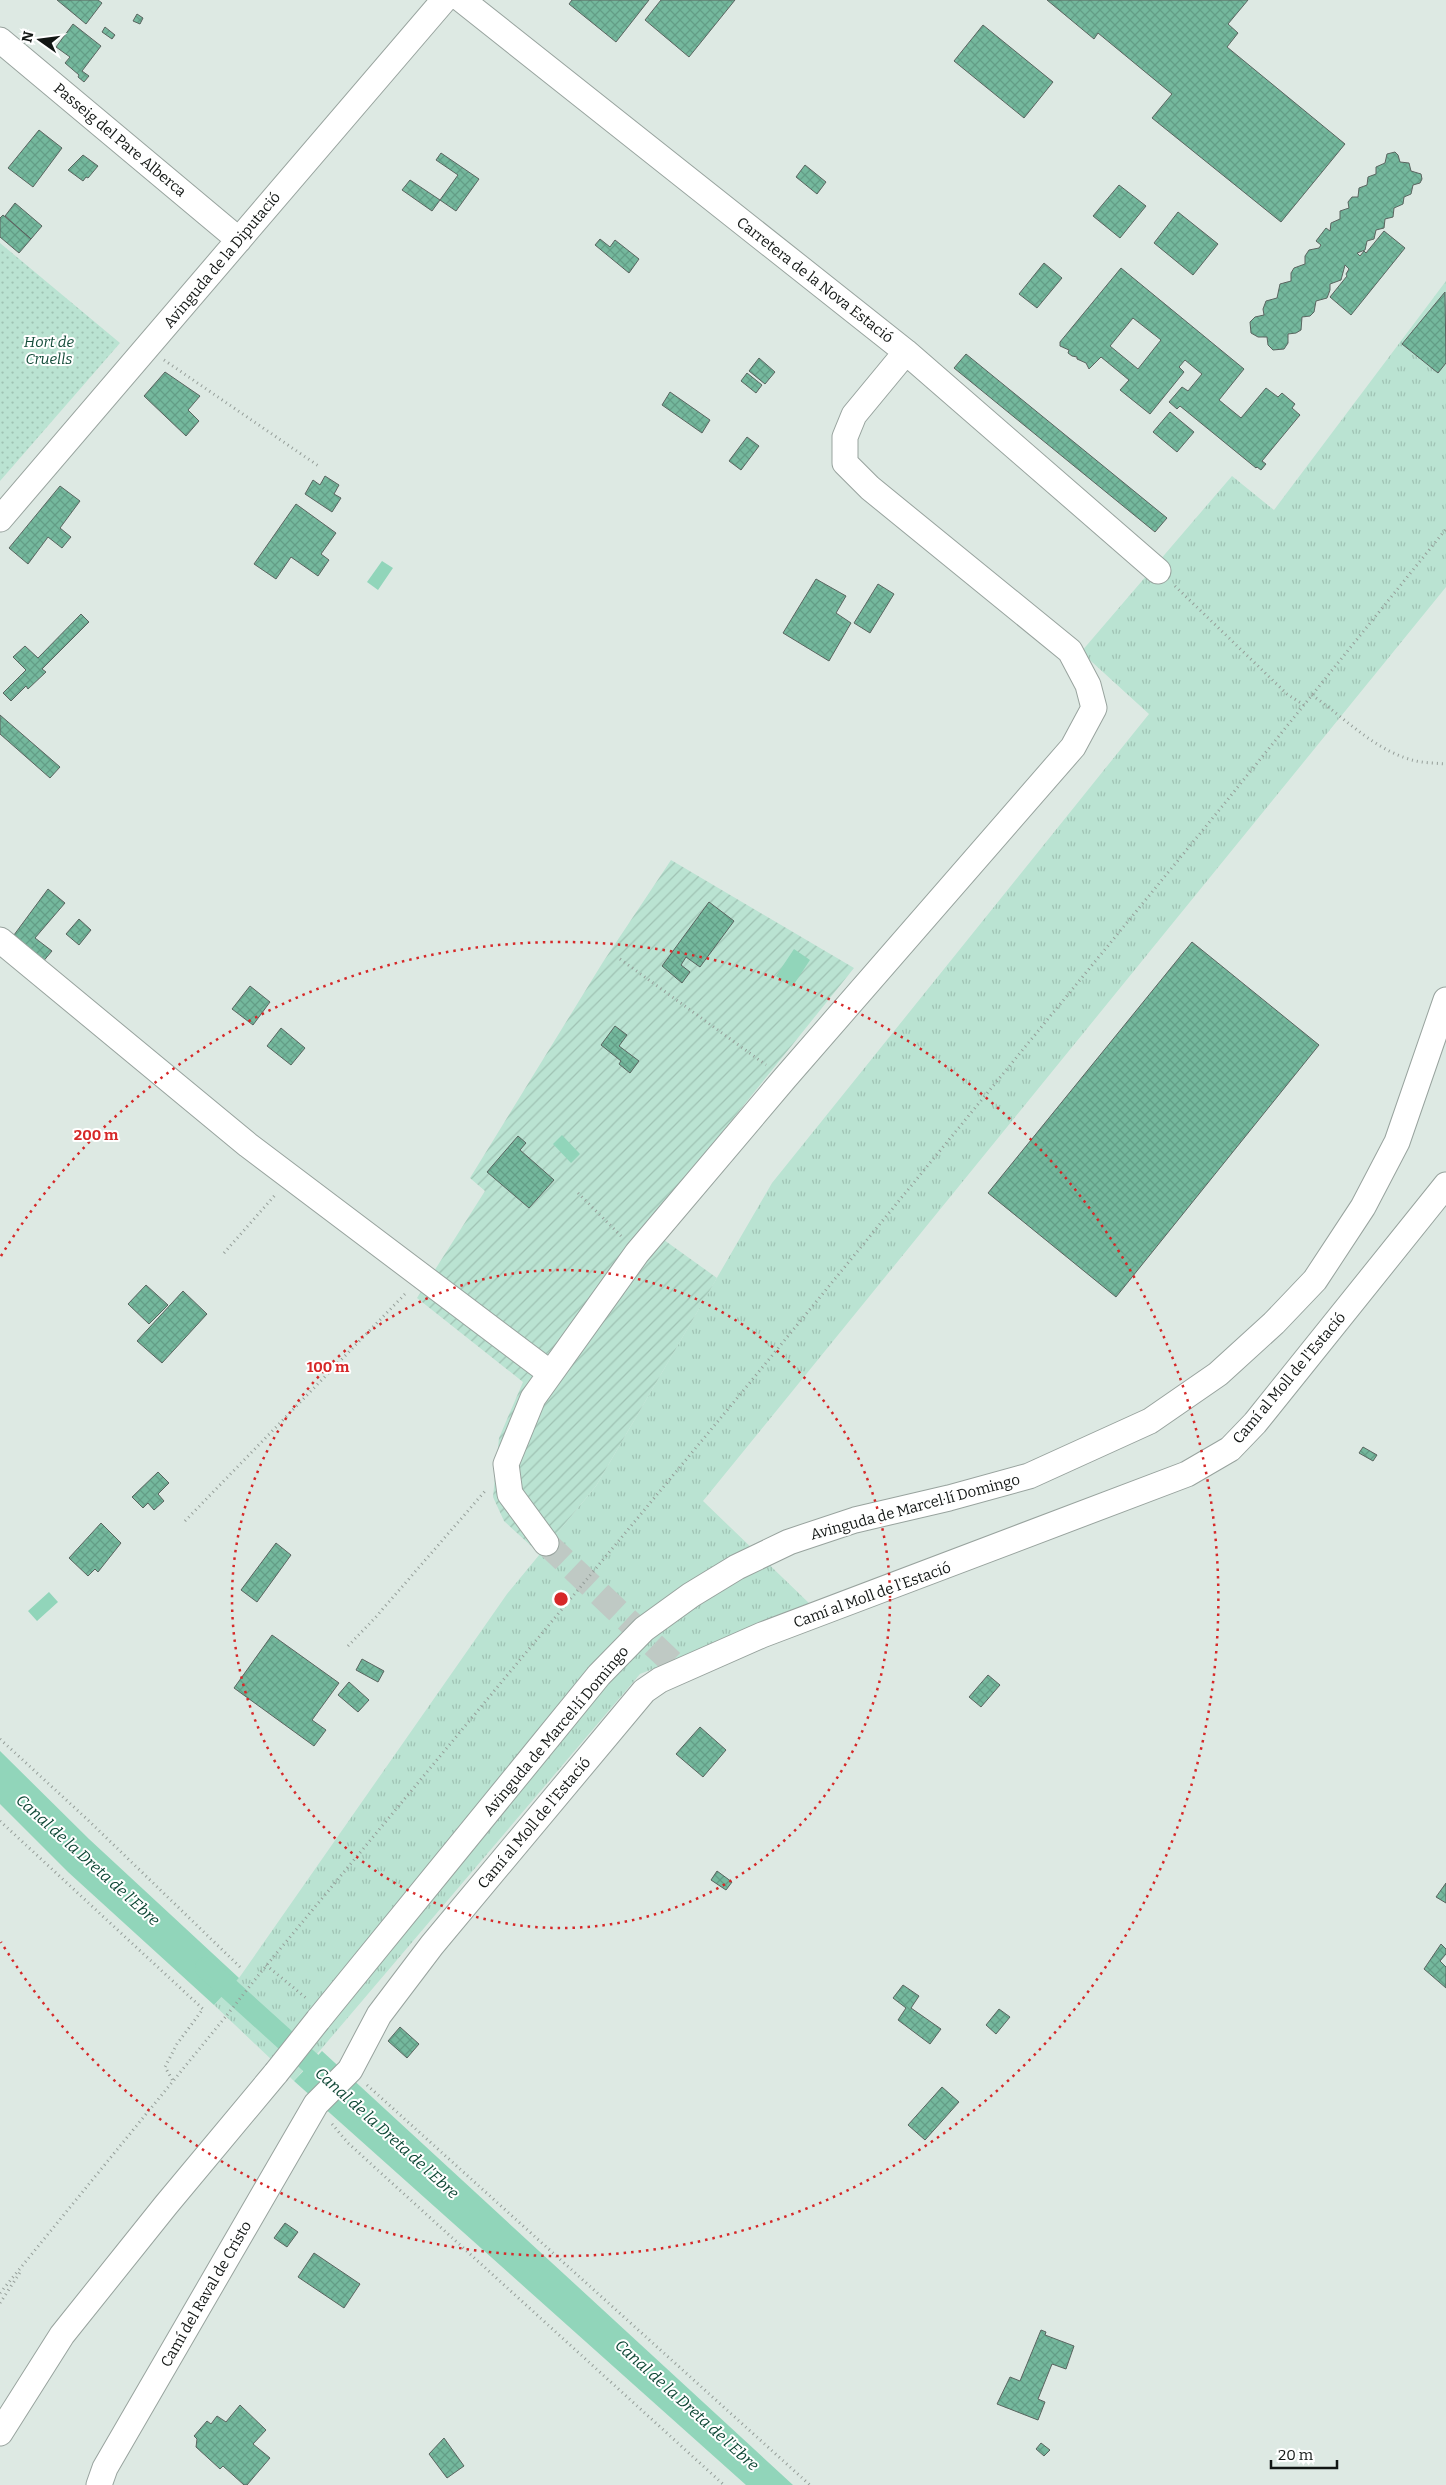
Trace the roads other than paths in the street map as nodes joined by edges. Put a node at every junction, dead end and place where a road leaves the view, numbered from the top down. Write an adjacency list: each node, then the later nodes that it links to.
1 (444, 0): 4 (street, Avinguda de la Diputació)
2 (462, 0): 5 (street, Carretera de la Nova Estació)
3 (0, 40): 4 (street, Passeig del Pare Alberca)
4 (239, 240): 6 (street, Avinguda de la Diputació)
5 (906, 352): 7 (street, Carretera de la Nova Estació); 11 (street)
6 (0, 518)
7 (1158, 571)
8 (0, 940): 11 (street)
9 (1446, 1000): 14 (street, Avinguda de Marcel·lí Domingo, bridge)
10 (1446, 1185): 13 (street, Camí al Moll de l'Estació)
11 (550, 1373): 12 (street)
12 (546, 1543)
13 (316, 2104): 15 (street, Camí del Raval de Cristo)
14 (0, 2433)
15 (99, 2485)

